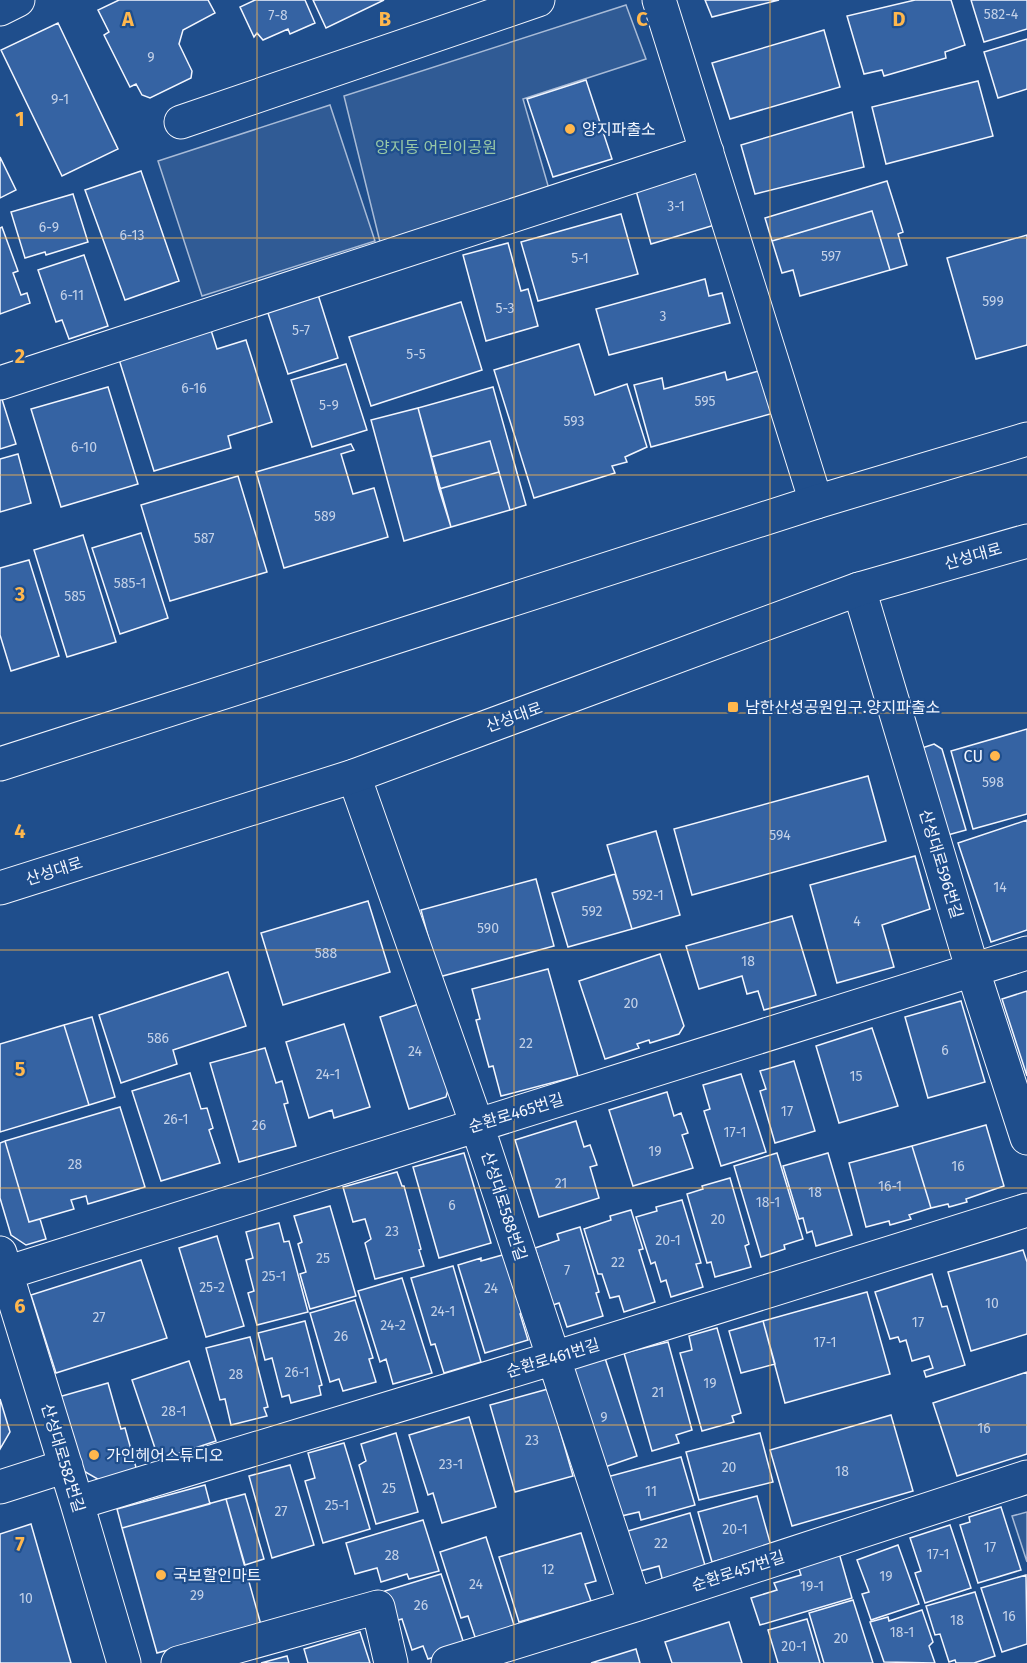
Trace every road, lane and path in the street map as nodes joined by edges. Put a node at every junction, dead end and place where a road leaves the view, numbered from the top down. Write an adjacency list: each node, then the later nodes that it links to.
1 (18, 0): 4 (street)
2 (538, 0): 5 (street)
3 (659, 0): 6 (street)
4 (0, 9)
5 (181, 122)
6 (707, 152): 7 (street); 9 (street)
7 (0, 383)
8 (1027, 439): 9 (street)
9 (816, 502): 12 (street)
10 (1027, 541): 11 (street, 산성대로)
11 (858, 589): 13 (street, 산성대로); 16 (street, 산성대로596번길)
12 (0, 764)
13 (354, 776): 14 (street, 산성대로); 17 (street, 산성대로588번길)
14 (0, 888)
15 (1027, 953): 16 (street, 순환로465번길)
16 (973, 971): 17 (street, 순환로465번길); 18 (street, 산성대로596번길)
17 (477, 1125): 20 (street, 순환로465번길); 21 (street, 산성대로588번길)
18 (1027, 1138)
19 (1027, 1209): 21 (street, 순환로461번길)
20 (3, 1263): 22 (street, 산성대로582번길)
21 (554, 1358): 25 (street, 순환로461번길); 26 (street, 산성대로588번길)
22 (66, 1466): 24 (street); 25 (street, 산성대로582번길)
23 (1027, 1477): 26 (street, 순환로457번길)
24 (0, 1487)
25 (77, 1503): 27 (street, 산성대로582번길)
26 (635, 1605): 30 (street, 순환로457번길)
27 (124, 1663)
28 (178, 1663): 29 (street)
29 (391, 1663)
30 (448, 1663)

